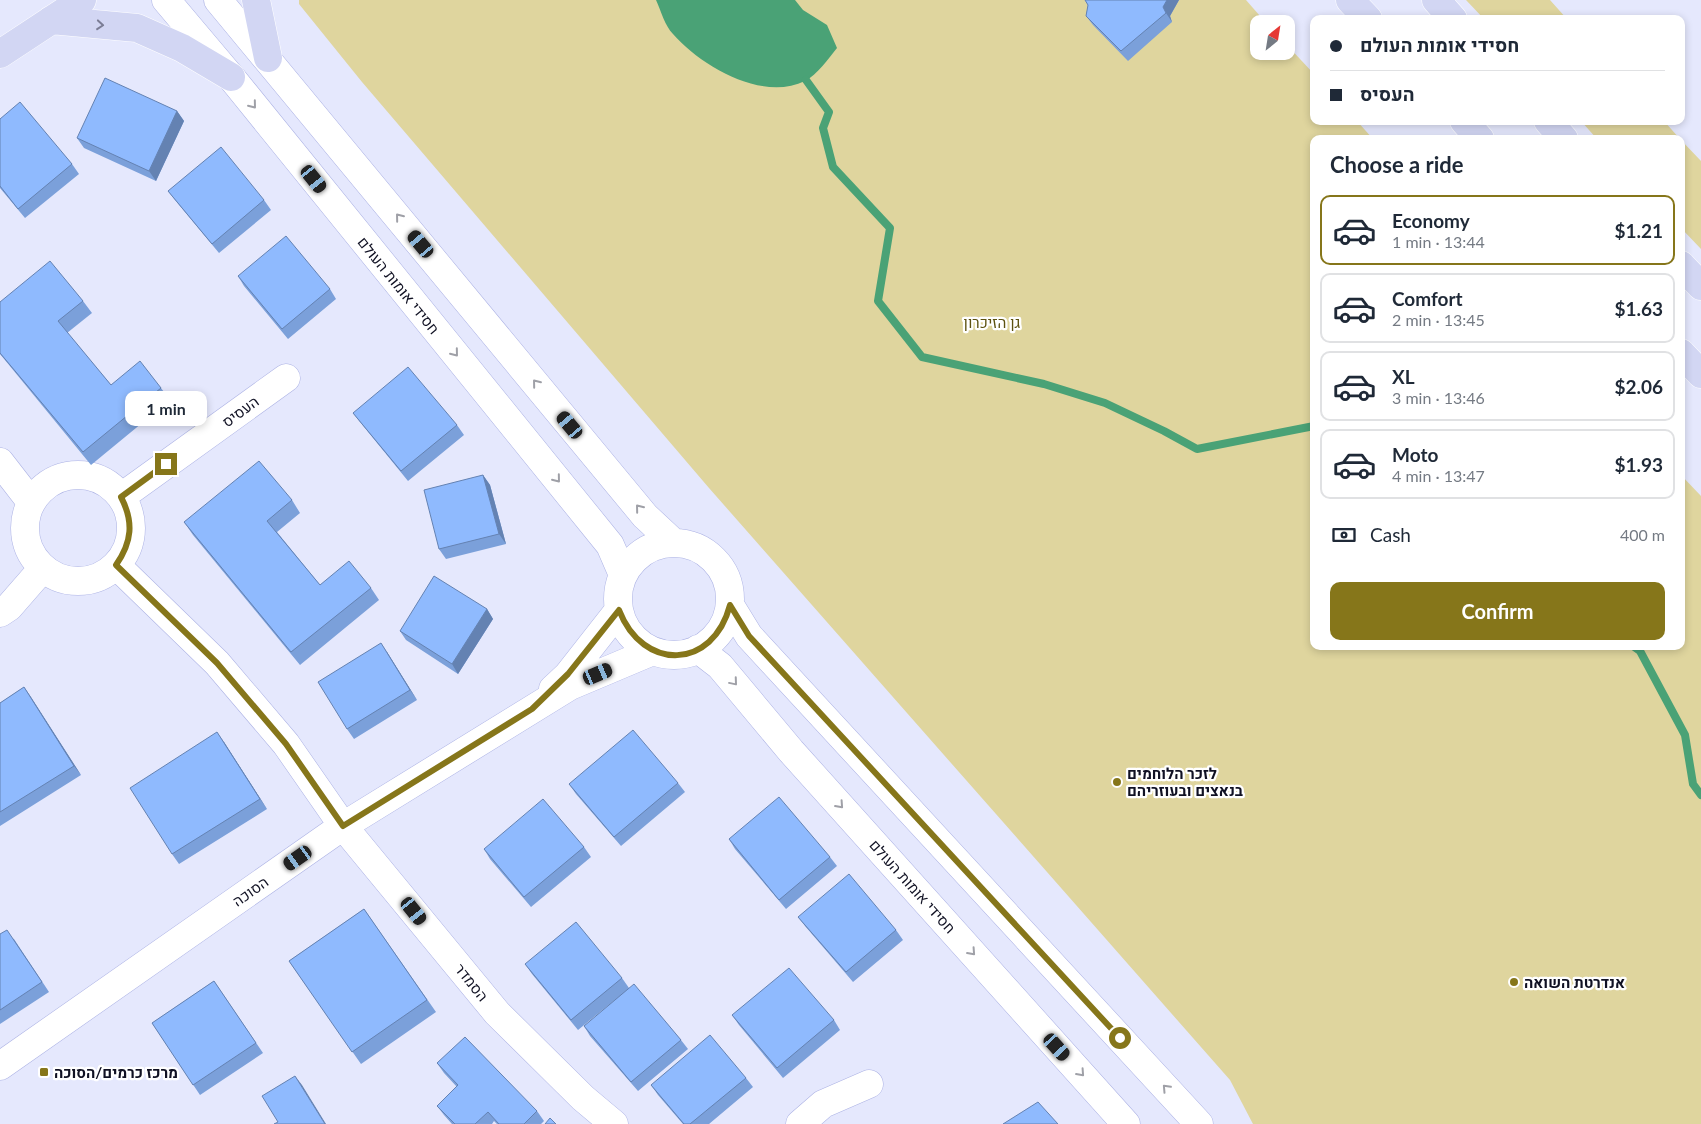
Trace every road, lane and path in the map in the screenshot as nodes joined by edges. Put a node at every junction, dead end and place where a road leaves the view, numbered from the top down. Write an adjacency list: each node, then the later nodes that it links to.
1 (82, 0): 9 (main road)
2 (166, 0): 12 (street, חסידי אומות העולם)
3 (218, 0): 11 (street)
4 (256, 0): 11 (main road)
5 (1350, 0): 7 (main road)
6 (1436, 0): 8 (main road)
7 (1364, 15)
8 (1449, 15)
9 (51, 20): 10 (main road); 12 (main road, one-way to 12)
10 (0, 54)
11 (268, 58): 25 (street, one-way to 11)
12 (231, 77): 28 (street, חסידי אומות העולם, one-way to 28)
13 (1468, 125): 15 (main road)
14 (1552, 125): 16 (main road)
15 (1476, 135)
16 (1560, 135)
17 (1685, 269): 18 (main road)
18 (1701, 286)
19 (1685, 357): 20 (main road)
20 (1701, 374)
21 (286, 378): 23 (street, העסיס)
22 (0, 462): 24 (street)
23 (121, 497): 24 (street); 26 (street)
24 (31, 502): 27 (street)
25 (674, 543): 28 (street); 29 (street)
26 (116, 565): 27 (street); 35 (street, הסמדר)
27 (43, 568): 31 (street)
28 (623, 575): 30 (street)
29 (730, 605): 32 (street); 41 (street, one-way to 29)
30 (619, 610): 33 (street); 34 (street, הסוכה)
31 (0, 613)
32 (698, 649): 33 (street); 40 (street, חסידי אומות העולם, one-way to 40)
33 (653, 651): 34 (street, הסוכה)
34 (532, 709): 35 (street, הסוכה)
35 (343, 826): 36 (street, הסוכה); 38 (street, הסמדר)
36 (0, 1066)
37 (868, 1084): 39 (street)
38 (614, 1124)
39 (800, 1124)
40 (1126, 1124)
41 (1199, 1124)

